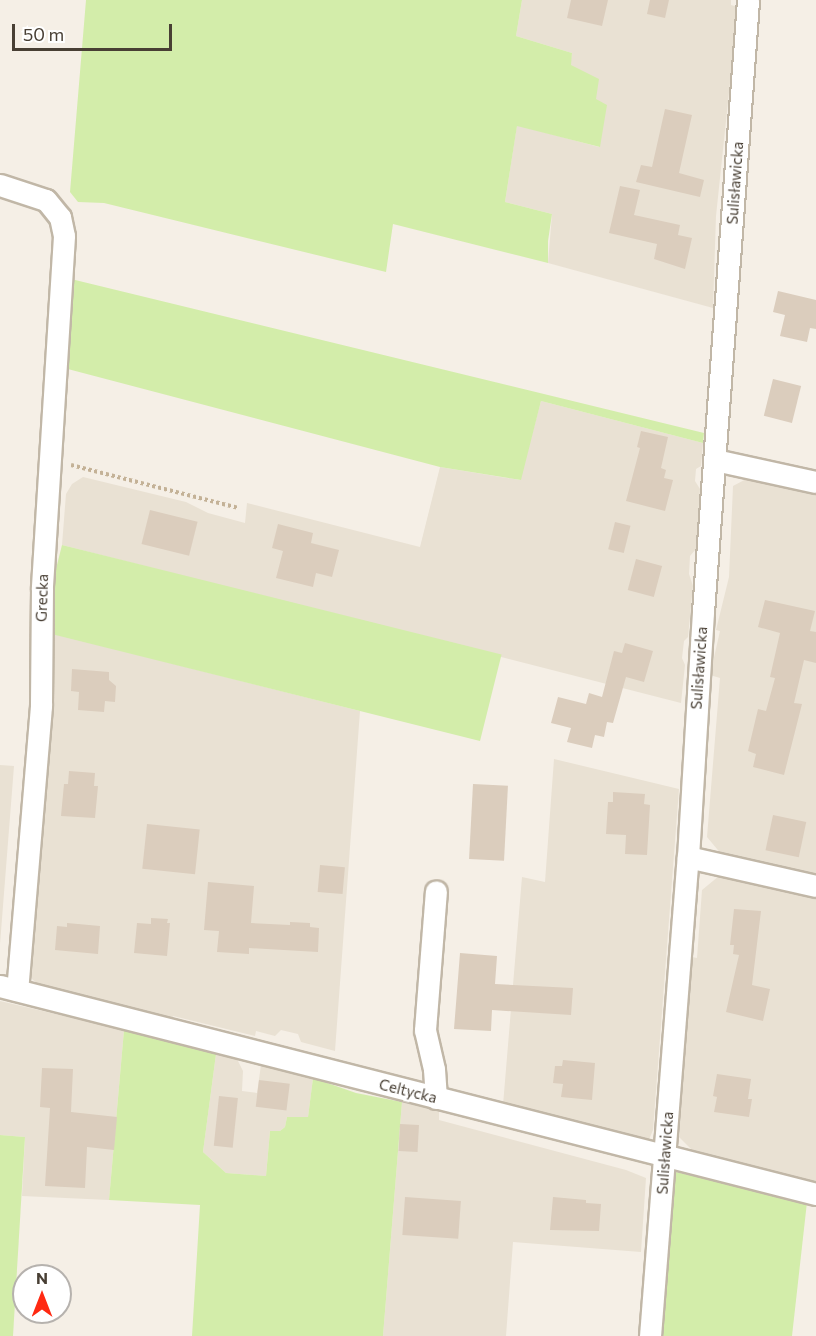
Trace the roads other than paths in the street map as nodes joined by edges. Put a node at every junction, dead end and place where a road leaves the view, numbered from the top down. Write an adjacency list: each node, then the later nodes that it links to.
1 (748, 0): 3 (street, Sulisławicka)
2 (0, 185): 8 (street, Grecka)
3 (715, 460): 4 (street); 5 (street, Sulisławicka)
4 (816, 482)
5 (688, 857): 6 (street); 10 (street, Sulisławicka)
6 (816, 886)
7 (436, 891): 9 (street)
8 (8, 988): 9 (street, Celtycka)
9 (436, 1098): 10 (street, Celtycka)
10 (665, 1157): 11 (street, Celtycka); 12 (street, Sulisławicka)
11 (816, 1194)
12 (650, 1336)

